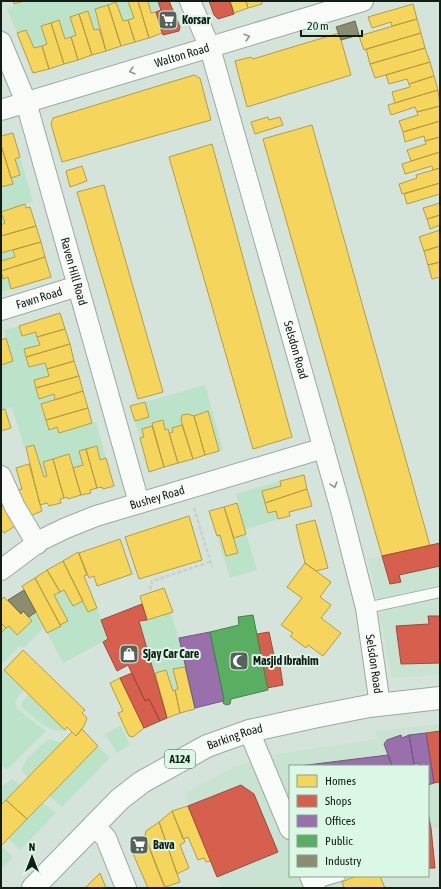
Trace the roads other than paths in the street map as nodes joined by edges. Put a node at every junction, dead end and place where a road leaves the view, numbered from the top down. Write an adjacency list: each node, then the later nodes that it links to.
1 (190, 1): 4 (street, Selsdon Road)
2 (363, 1): 4 (street, Walton Road, one-way to 2)
3 (1, 42): 5 (street, Raven Hill Road)
4 (210, 48): 5 (street, Walton Road, one-way to 5); 9 (street, Selsdon Road)
5 (26, 102): 6 (street, Walton Road); 7 (street, Raven Hill Road)
6 (1, 110)
7 (78, 286): 8 (street, Fawn Road); 11 (street, Raven Hill Road)
8 (1, 310)
9 (324, 448): 11 (street, Bushey Road); 15 (street, Selsdon Road, one-way to 15)
10 (1, 476): 12 (street)
11 (139, 503): 12 (street, Bushey Road)
12 (37, 544): 13 (street, Bushey Road)
13 (1, 570)
14 (440, 592): 15 (lane)
15 (366, 608): 17 (street, Selsdon Road)
16 (440, 698): 17 (main road, Barking Road / A124)
17 (380, 705): 18 (main road, Barking Road / A124)
18 (249, 731): 19 (main road, Barking Road / A124); 20 (street)
19 (93, 825): 23 (main road, Barking Road / A124); 24 (street)
20 (289, 827)
21 (336, 877): 22 (lane)
22 (313, 883)
23 (33, 888)
24 (126, 888)

